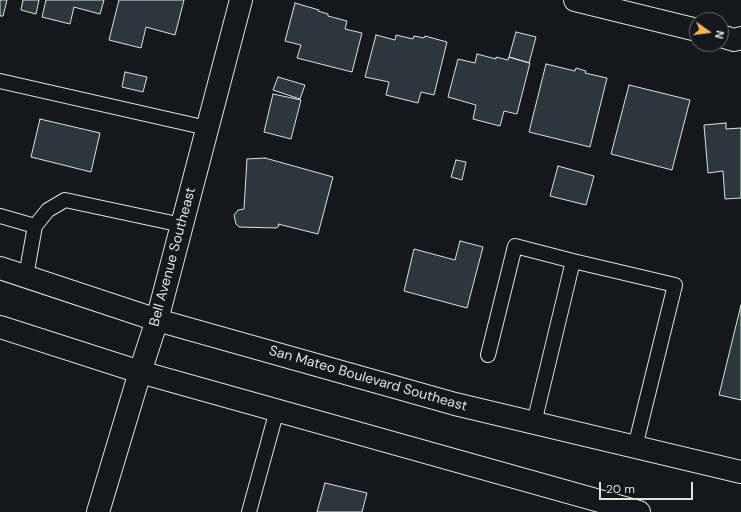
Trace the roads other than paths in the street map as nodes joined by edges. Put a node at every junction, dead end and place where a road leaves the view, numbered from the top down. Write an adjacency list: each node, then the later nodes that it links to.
1 (241, 0): 7 (main road, Bell Avenue Southeast)
2 (576, 0): 3 (main road)
3 (689, 28)
4 (729, 38): 5 (main road)
5 (741, 38)
6 (0, 81): 7 (lane)
7 (208, 128): 9 (main road, Bell Avenue Southeast)
8 (0, 216): 10 (lane)
9 (182, 225): 10 (lane); 14 (main road, Bell Avenue Southeast)
10 (35, 226): 13 (lane)
11 (573, 261): 16 (lane); 19 (lane); 20 (lane)
12 (0, 268): 13 (main road, San Mateo Boulevard Southeast)
13 (26, 276): 14 (main road, San Mateo Boulevard Southeast)
14 (157, 320): 17 (main road, Bell Avenue Southeast); 19 (main road, San Mateo Boulevard Southeast)
15 (0, 327): 17 (main road)
16 (488, 355)
17 (140, 372): 18 (main road); 22 (main road, Bell Avenue Southeast)
18 (277, 410): 23 (lane); 24 (main road)
19 (534, 422): 20 (main road, San Mateo Boulevard Southeast)
20 (635, 447): 21 (main road, San Mateo Boulevard Southeast)
21 (741, 472)
22 (98, 512)
23 (249, 512)
24 (639, 512)

